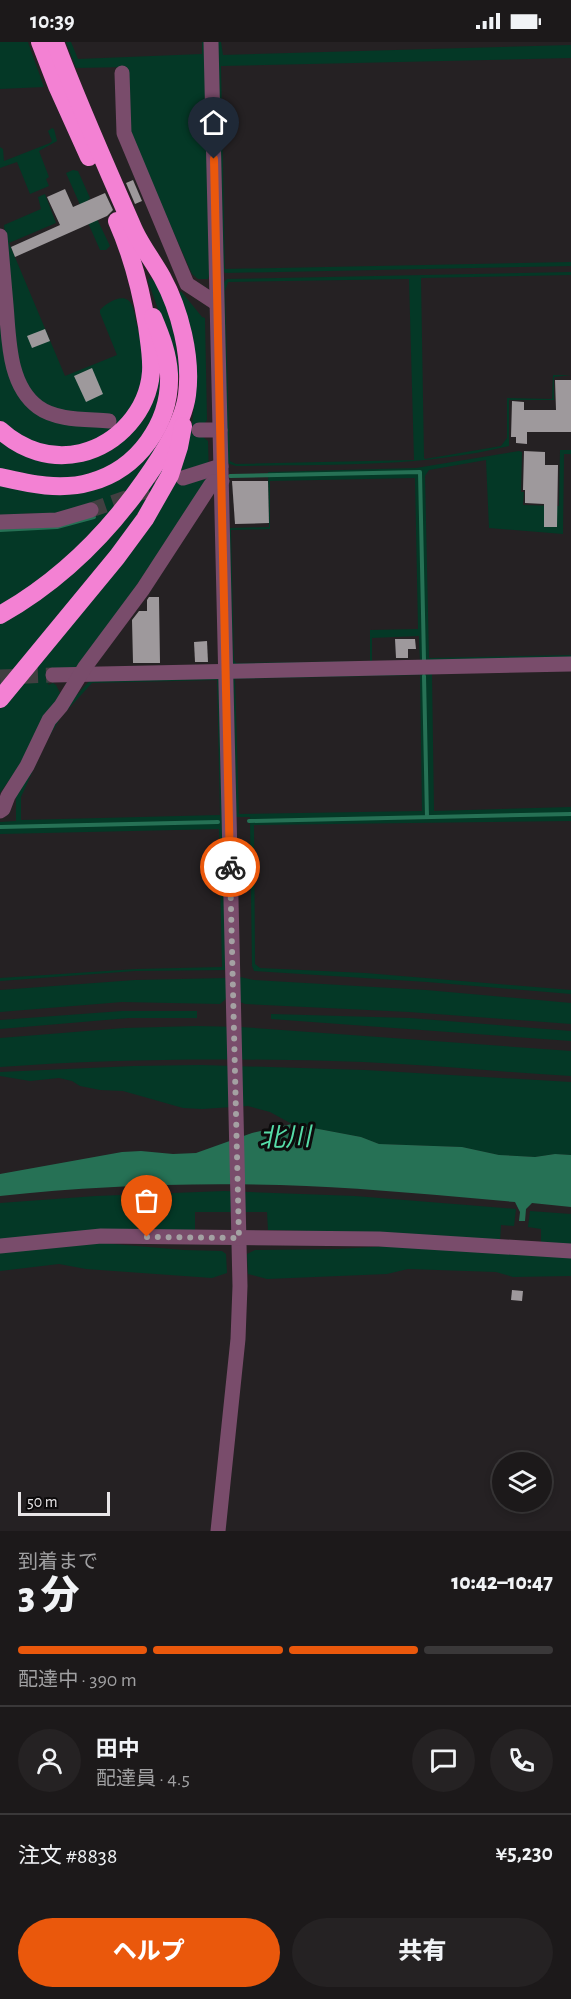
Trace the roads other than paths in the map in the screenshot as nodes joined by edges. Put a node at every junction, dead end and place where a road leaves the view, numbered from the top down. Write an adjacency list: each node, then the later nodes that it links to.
1 (40, 42): 6 (highway)
2 (55, 42): 8 (highway)
3 (211, 42): 7 (street)
4 (123, 73): 7 (street)
5 (0, 236): 9 (street)
6 (141, 290): 10 (highway); 14 (highway)
7 (216, 303): 12 (street)
8 (187, 397): 18 (highway); 23 (highway)
9 (110, 421)
10 (0, 430)
11 (199, 430): 12 (street)
12 (220, 430): 13 (street)
13 (221, 473): 15 (street); 20 (street); 22 (street)
14 (0, 477)
15 (183, 478)
16 (91, 510): 17 (street)
17 (0, 522)
18 (0, 615)
19 (571, 664): 20 (street)
20 (226, 671): 22 (street); 25 (street)
21 (52, 675): 22 (street)
22 (81, 675): 24 (street)
23 (0, 699)
24 (0, 811)
25 (239, 1232): 26 (street); 27 (street); 28 (street)
26 (0, 1246)
27 (571, 1251)
28 (218, 1531)

